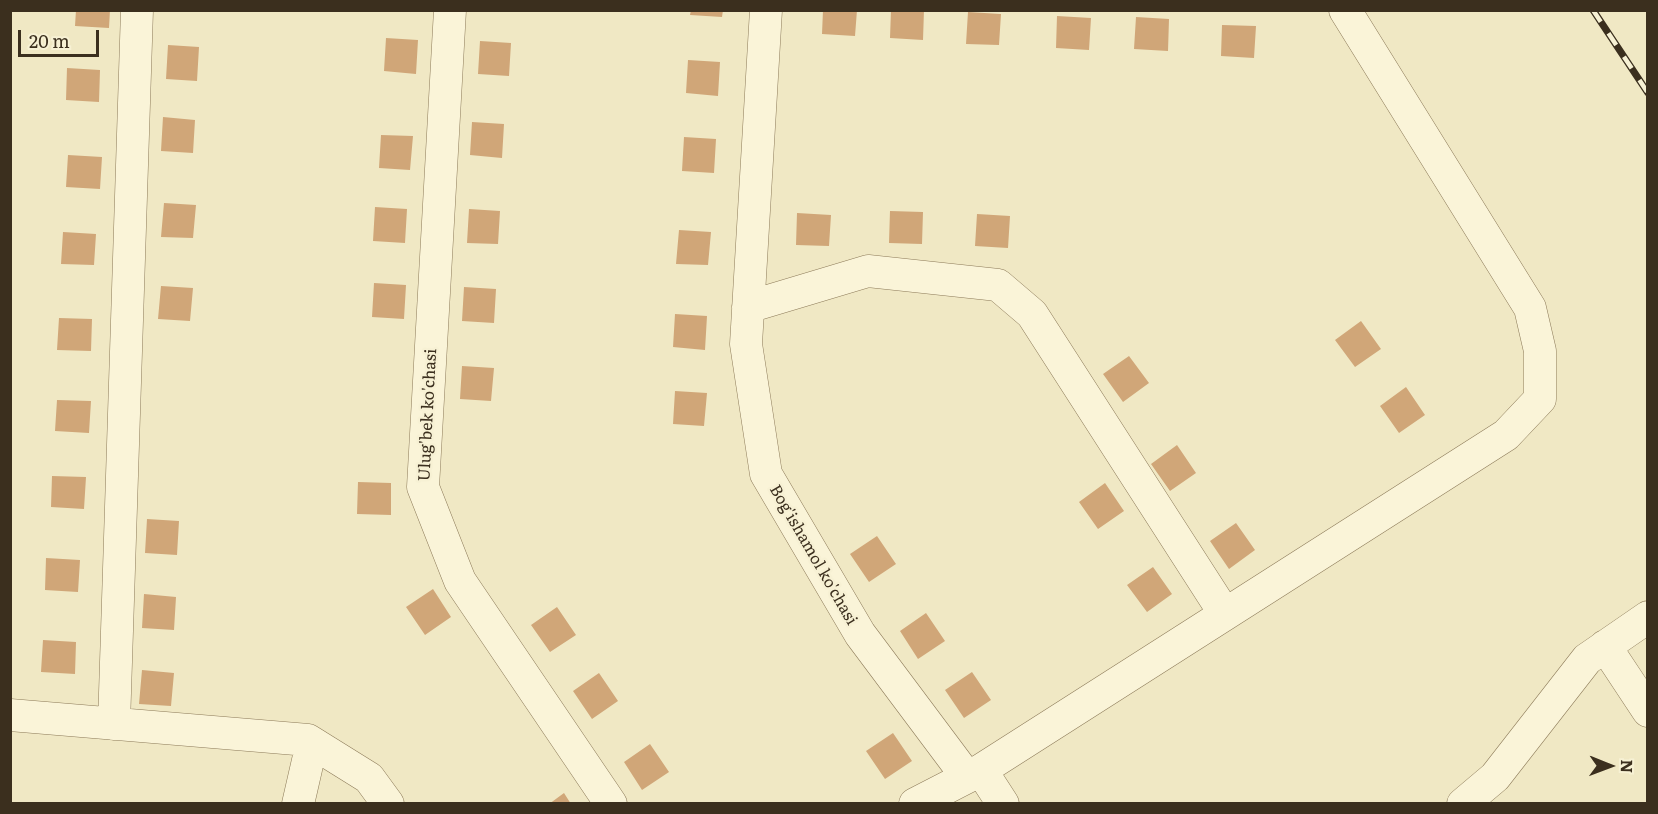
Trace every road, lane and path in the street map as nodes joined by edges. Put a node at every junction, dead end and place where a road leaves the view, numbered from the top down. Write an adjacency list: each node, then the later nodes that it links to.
1 (137, 10): 11 (street)
2 (450, 10): 16 (street, Ulug'bek ko'chasi)
3 (766, 10): 5 (street, Bog'ishamol ko'chasi)
4 (1345, 10): 6 (street)
5 (748, 307): 6 (street); 13 (street, Bog'ishamol ko'chasi)
6 (1225, 614): 13 (street)
7 (1647, 617): 8 (street)
8 (1605, 646): 9 (street); 19 (street)
9 (1647, 711)
10 (10, 715): 11 (street)
11 (114, 724): 12 (street)
12 (312, 743): 14 (street); 15 (street)
13 (974, 774): 17 (street); 18 (street, Bog'ishamol ko'chasi)
14 (298, 804)
15 (388, 804)
16 (611, 804)
17 (915, 804)
18 (1004, 804)
19 (1463, 804)

